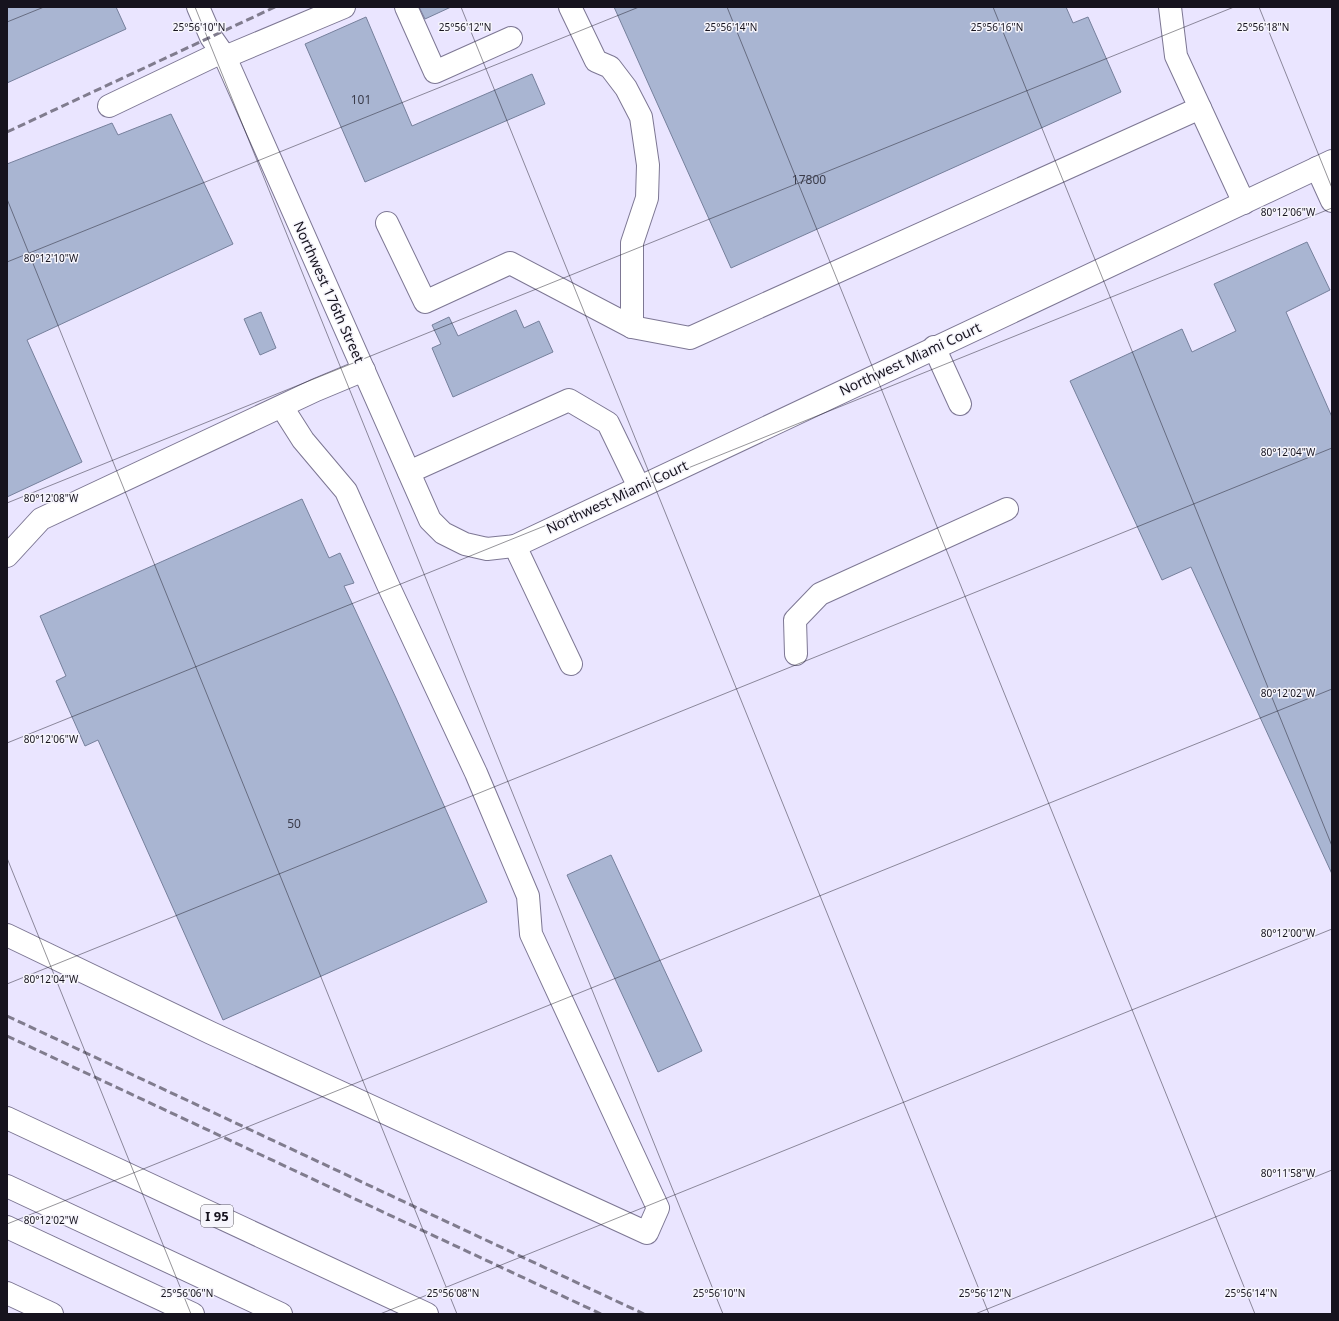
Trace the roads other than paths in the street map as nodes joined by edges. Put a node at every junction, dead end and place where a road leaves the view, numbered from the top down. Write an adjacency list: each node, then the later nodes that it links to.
1 (198, 7): 7 (main road, Northwest 176th Street)
2 (344, 7): 7 (main road)
3 (406, 7): 6 (main road)
4 (570, 7): 14 (main road)
5 (1170, 7): 9 (main road)
6 (511, 38)
7 (224, 55): 8 (main road); 16 (main road, Northwest 176th Street)
8 (109, 106)
9 (1200, 108): 12 (main road); 14 (main road)
10 (1325, 164): 11 (main road); 12 (main road, Northwest Miami Court)
11 (1332, 201)
12 (1244, 203): 15 (main road, Northwest Miami Court)
13 (387, 223): 14 (main road)
14 (632, 327)
15 (934, 347): 17 (main road); 20 (main road, Northwest Miami Court)
16 (364, 370): 18 (main road); 19 (main road, Northwest 176th Street)
17 (960, 404)
18 (282, 406): 24 (main road); 27 (main road)
19 (409, 472): 20 (main road); 23 (main road, Northwest 176th Street)
20 (639, 487): 22 (main road, Northwest Miami Court)
21 (1007, 509): 25 (main road)
22 (515, 546): 23 (main road, Northwest Miami Court); 26 (main road)
23 (487, 549)
24 (7, 556)
25 (796, 654)
26 (571, 664)
27 (7, 935)
28 (7, 1118): 35 (main road, I 95)
29 (7, 1186): 34 (main road)
30 (7, 1227): 33 (main road)
31 (7, 1293): 32 (main road)
32 (52, 1314)
33 (193, 1314)
34 (281, 1314)
35 (426, 1314)

